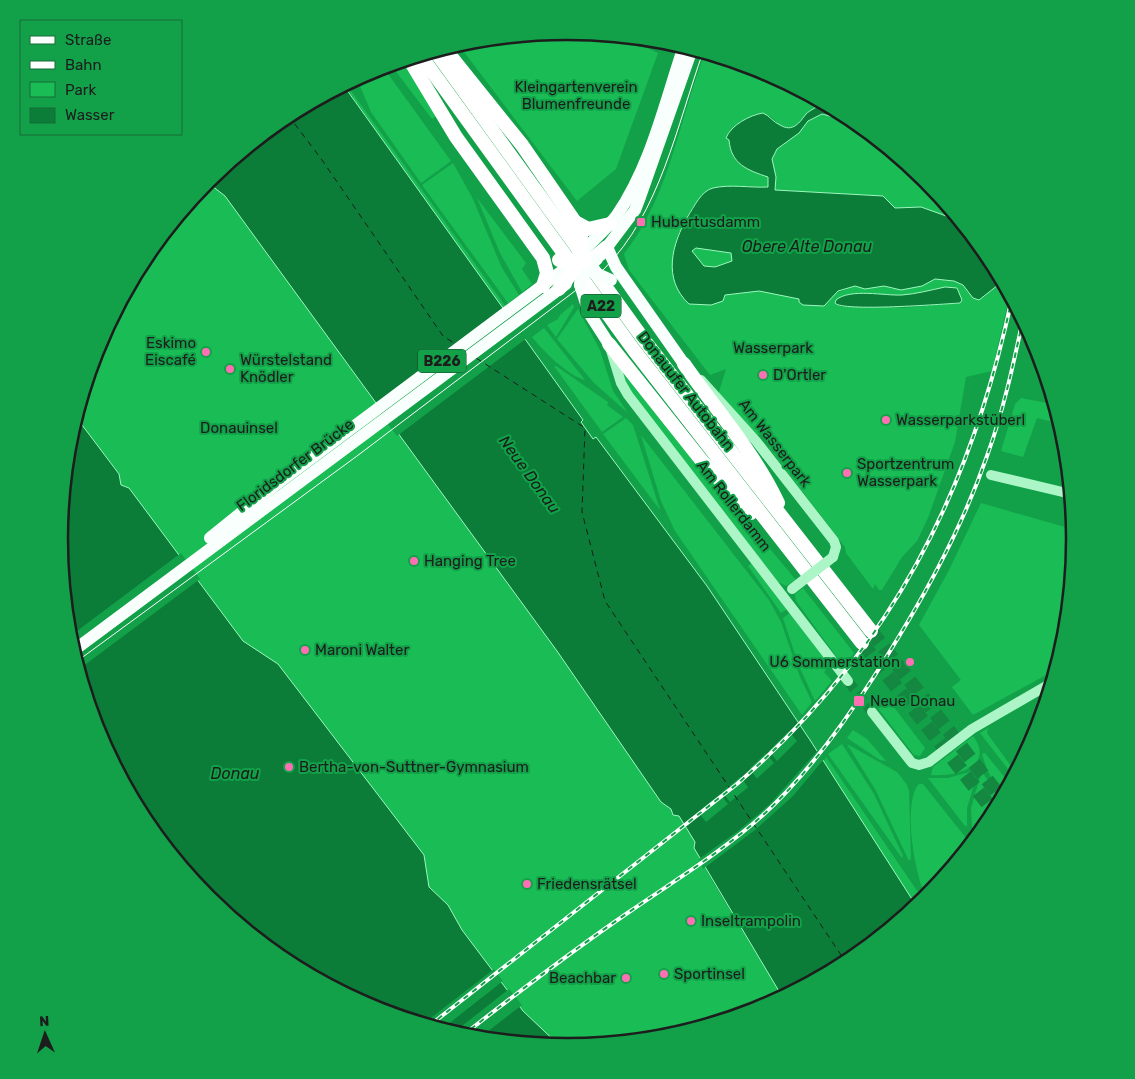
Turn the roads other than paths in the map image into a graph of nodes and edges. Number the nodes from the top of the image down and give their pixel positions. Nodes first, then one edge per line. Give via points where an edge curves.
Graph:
1 (681, 54) edge
2 (449, 55) edge
3 (690, 55) edge
4 (439, 57) edge
5 (424, 62) edge
6 (413, 65) edge
7 (575, 222) junction
8 (610, 224) junction
9 (528, 235) junction
10 (607, 247) junction
11 (577, 269) junction
12 (543, 286) junction
13 (533, 301) junction
14 (648, 315) junction
15 (609, 344) junction
16 (684, 364) junction
17 (991, 475) dead end
18 (1065, 492) edge
19 (791, 528) junction
20 (214, 540) junction
21 (790, 551) junction
22 (788, 592) junction
23 (871, 631) tunnel mouth
24 (78, 636) edge
25 (862, 643) tunnel mouth
26 (80, 645) edge
27 (848, 681) tunnel mouth
28 (1044, 687) edge
29 (872, 712) tunnel mouth

1 - 8 main road via 640,172
2 - 7 highway via 517,138
3 - 10 main road via 635,210
4 - 19 highway, Donauufer Autobahn / A22 via 644,340
5 - 21 highway, Donauufer Autobahn / A22 via 622,334
6 - 9 highway via 456,137
7 - 8 highway via 588,229
7 - 11 highway
8 - 11 main road
9 - 11 highway via 548,254
9 - 12 highway via 546,264
10 - 11 highway
10 - 14 main road via 612,261
11 - 12 main road, B226
11 - 13 main road, B226
11 - 14 main road, bridge via 611,280
11 - 15 main road via 592,318
12 - 13 main road, B226
13 - 20 main road, Floridsdorfer Brücke / B226
14 - 16 main road
15 - 21 highway via 726,489
15 - 22 street, Am Rollerdamm via 628,395
16 - 19 highway via 768,482
16 - 22 street, Am Wasserpark, bridge via 718,395 834,541 834,552
17 - 18 street
19 - 23 highway, Donauufer Autobahn / A22
20 - 24 main road, Floridsdorfer Brücke / B226
20 - 26 main road, Floridsdorfer Brücke / B226
21 - 25 highway, Donauufer Autobahn / A22
22 - 27 street, Am Rollerdamm
28 - 29 street via 972,729 929,762 919,765 912,763

